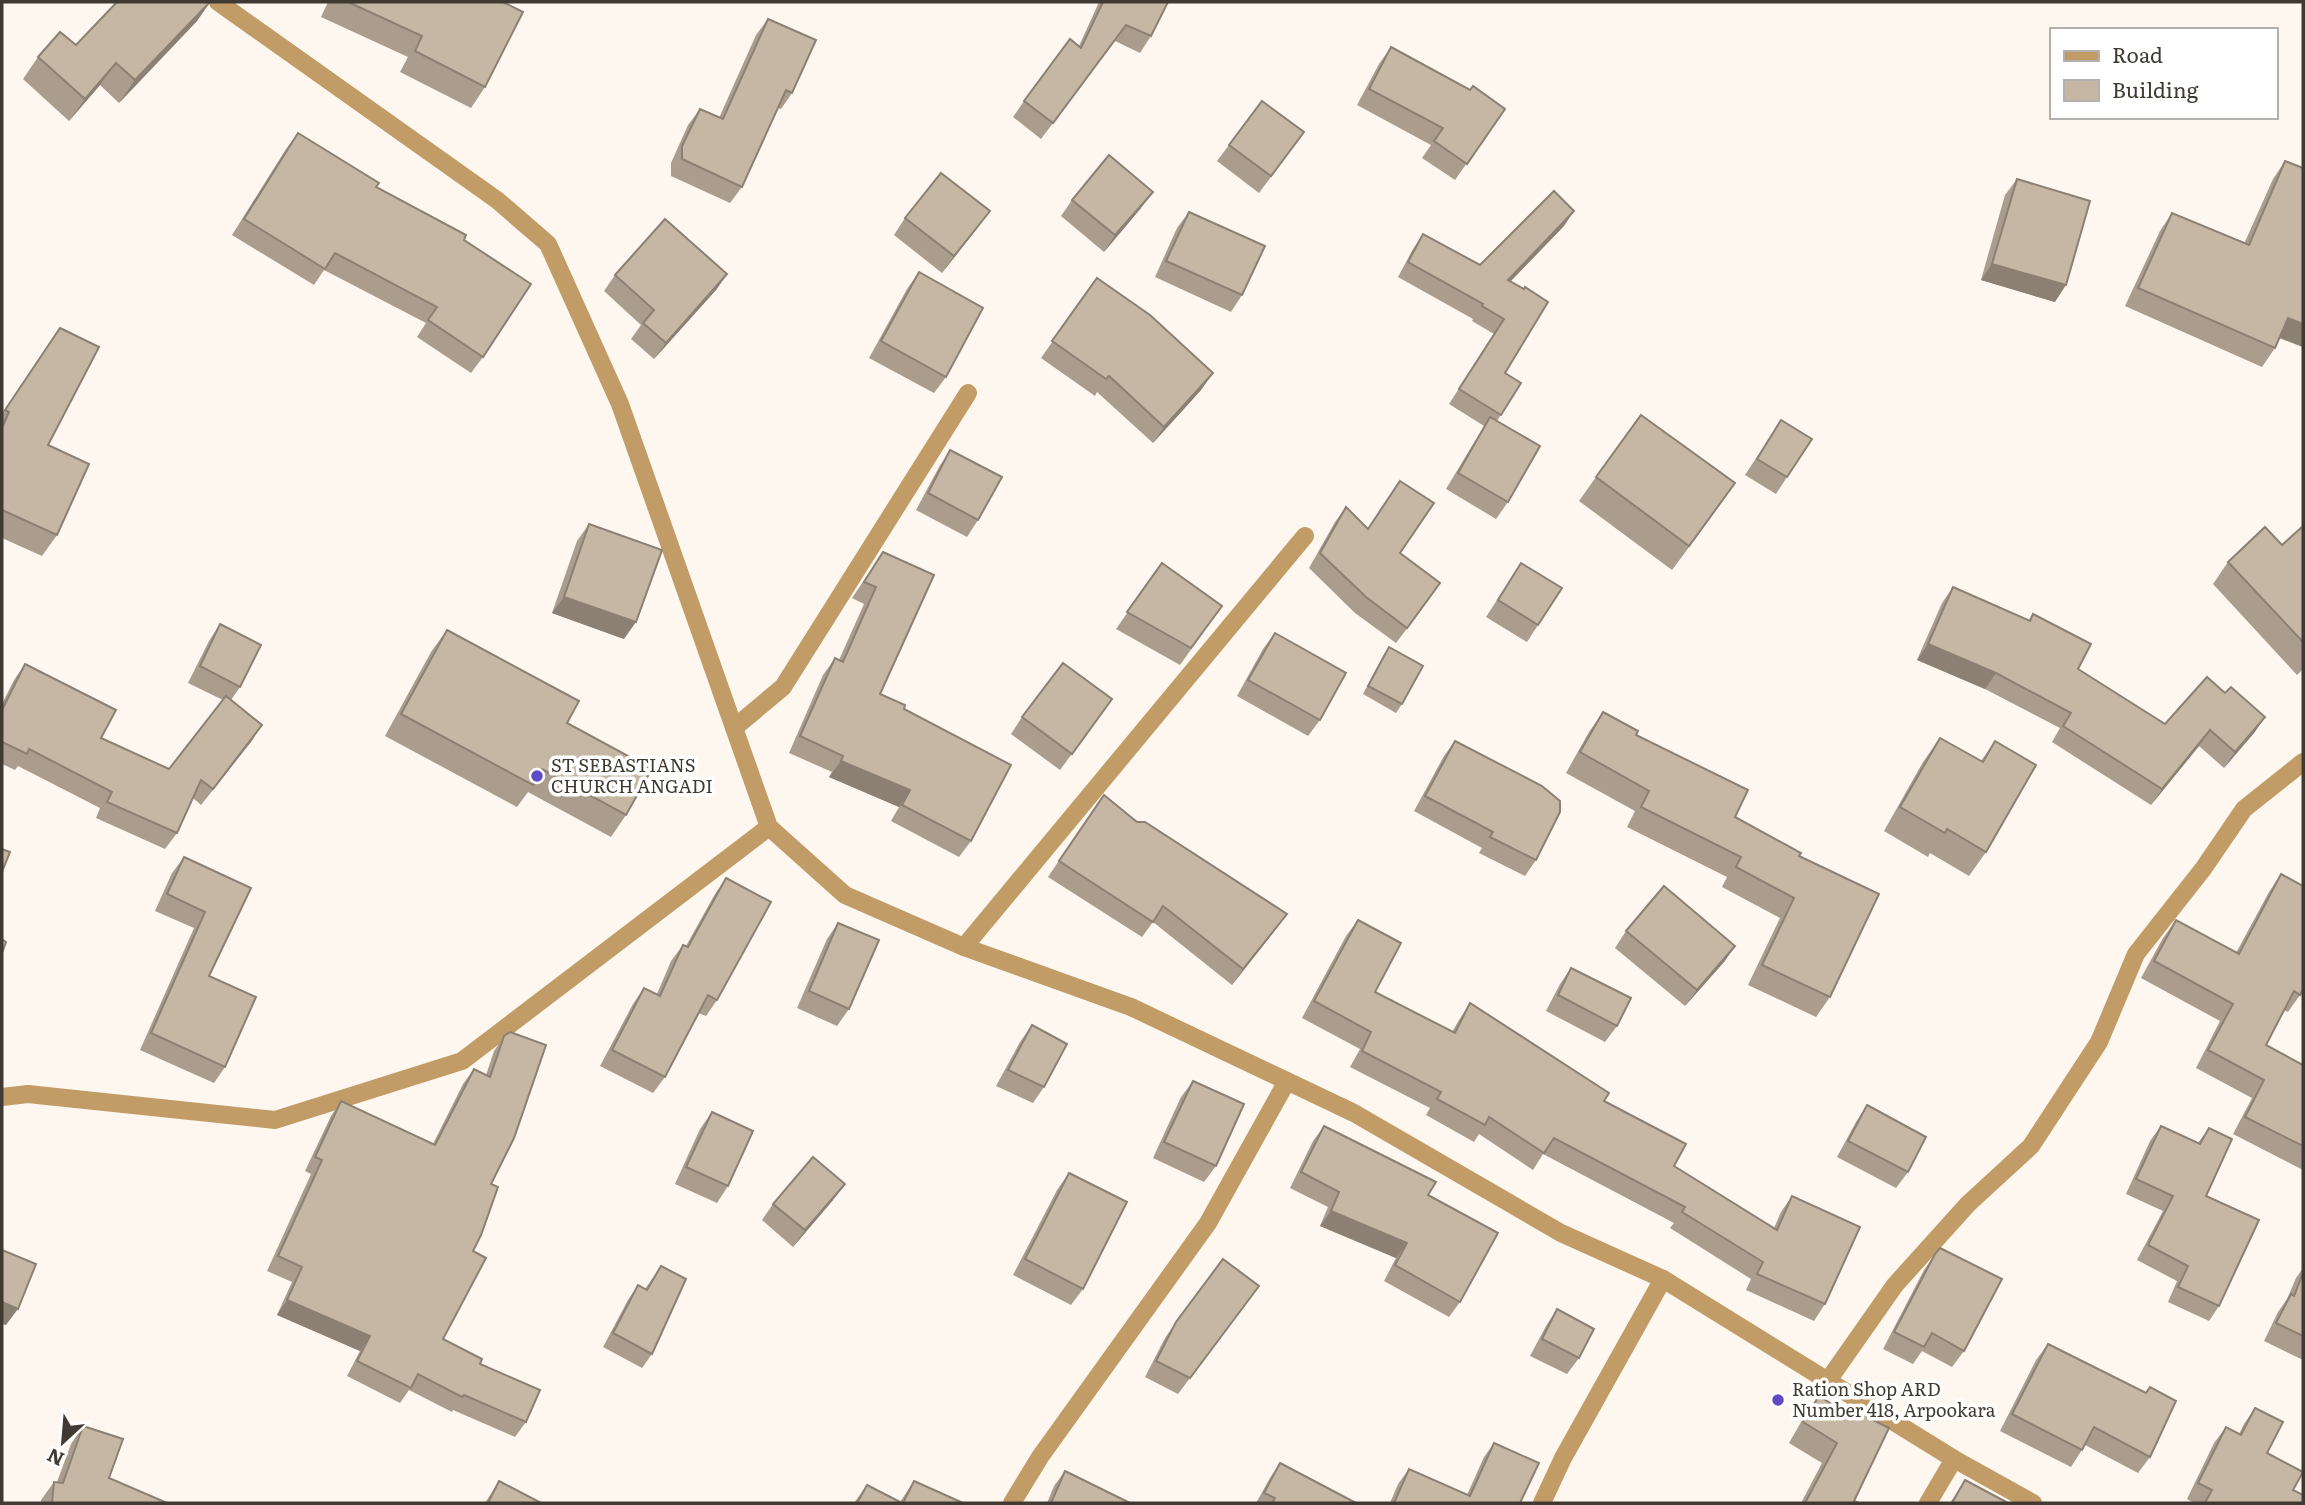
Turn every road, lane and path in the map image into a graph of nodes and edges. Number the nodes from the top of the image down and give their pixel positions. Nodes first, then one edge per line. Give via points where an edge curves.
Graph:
1 (218, 2) edge
2 (968, 393) dead end
3 (1306, 536) dead end
4 (734, 728) junction
5 (2303, 762) edge
6 (769, 827) junction
7 (964, 947) junction
8 (1287, 1081) junction
9 (2, 1097) edge
10 (1663, 1279) junction
11 (1827, 1382) junction
12 (1954, 1459) junction
13 (1012, 1503) edge
14 (1542, 1503) edge
15 (1928, 1503) edge
16 (2033, 1503) edge

1 - 4 street via 497,200 548,244 620,404
2 - 4 street via 783,687
3 - 7 street
4 - 6 street
5 - 11 street via 2244,809 2137,954 2099,1042 2031,1146 1968,1205 1895,1285
6 - 7 street via 845,894
6 - 9 street via 461,1061 275,1120 28,1094
7 - 8 street via 1131,1007
8 - 10 street via 1354,1113 1561,1233
8 - 13 street via 1208,1223
10 - 11 street
10 - 14 street
11 - 12 street
12 - 15 street
12 - 16 street

